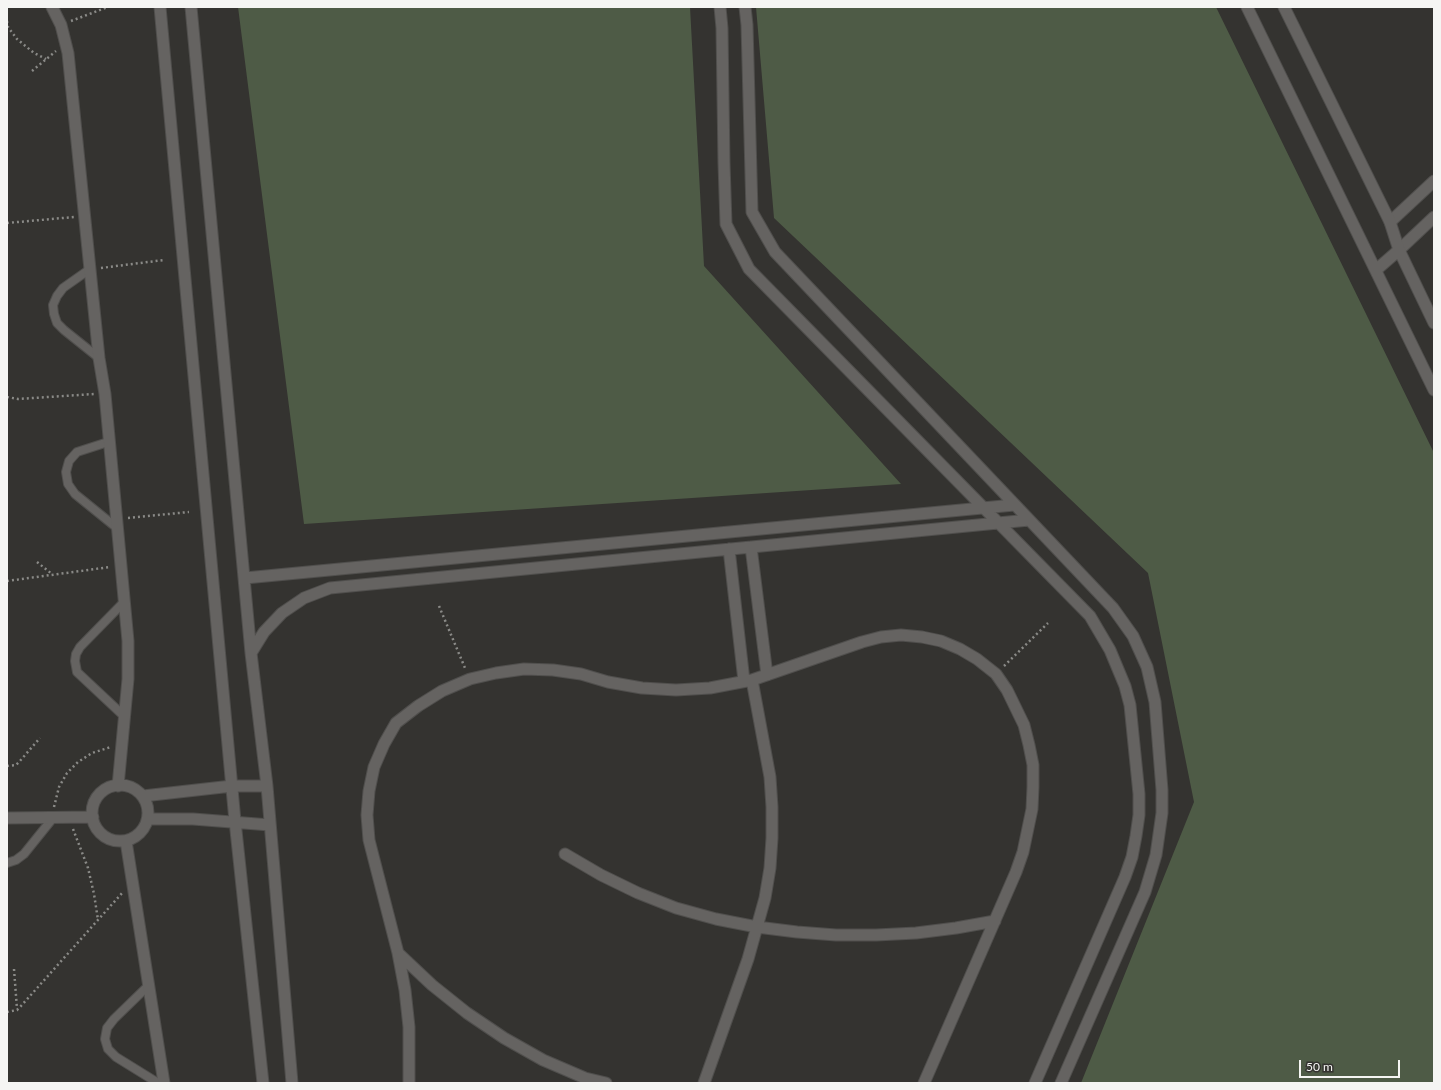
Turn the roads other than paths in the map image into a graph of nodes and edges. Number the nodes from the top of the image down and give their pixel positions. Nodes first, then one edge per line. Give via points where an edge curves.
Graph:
1 (52, 7) edge
2 (160, 7) edge
3 (191, 7) edge
4 (720, 7) edge
5 (745, 7) edge
6 (1247, 7) edge
7 (1284, 7) edge
8 (1434, 181) edge
9 (1434, 217) edge
10 (1390, 222) junction
11 (1399, 250) junction
12 (90, 269) junction
13 (1376, 270) junction
14 (1434, 323) edge
15 (99, 358) junction
16 (1434, 390) edge
17 (108, 442) junction
18 (1014, 505) junction
19 (982, 507) junction
20 (1029, 520) junction
21 (998, 523) junction
22 (116, 524) junction
23 (751, 547) junction
24 (729, 549) junction
25 (244, 578) junction
26 (124, 602) junction
27 (251, 653) junction
28 (767, 675) junction
29 (748, 681) junction
30 (125, 717) junction
31 (118, 786) junction
32 (232, 786) junction
33 (267, 786) junction
34 (143, 796) junction
35 (93, 817) junction
36 (7, 818) edge
37 (53, 818) junction
38 (148, 819) junction
39 (235, 821) junction
40 (270, 825) junction
41 (126, 841) junction
42 (565, 854) dead end
43 (7, 862) edge
44 (995, 921) junction
45 (757, 927) junction
46 (398, 953) junction
47 (149, 985) junction
48 (158, 1083) edge
49 (164, 1083) edge
50 (263, 1083) edge
51 (292, 1083) edge
52 (409, 1083) edge
53 (606, 1083) edge
54 (704, 1083) edge
55 (924, 1083) edge
56 (1035, 1083) edge
57 (1061, 1083) edge

1 - 12 street via 61,25 68,54
2 - 32 street
3 - 25 street
4 - 19 street via 726,224 750,269
5 - 18 street via 752,212 775,252
6 - 13 street
7 - 10 street
8 - 10 street
9 - 11 street
10 - 11 street
11 - 13 street
11 - 14 street
12 - 15 street
12 - 15 lane via 63,288 53,305 57,323
13 - 16 street
15 - 17 street
17 - 22 street
17 - 22 lane via 77,452 69,461 66,472 68,484 75,494
18 - 19 street
18 - 20 street
19 - 21 street
19 - 25 street
20 - 21 street
20 - 57 street via 1114,608 1133,636 1152,685 1161,768 1162,813 1151,874
21 - 23 street
21 - 56 street via 1090,616 1110,650 1119,668 1130,705 1139,787 1136,836 1125,877
22 - 26 street
23 - 24 street
23 - 28 street
24 - 27 street via 330,588 304,598 282,614 264,632
24 - 29 street
25 - 27 street
26 - 30 street via 128,641
26 - 30 lane via 80,647 75,661 77,672
27 - 33 street
28 - 29 street
28 - 44 street via 862,642 901,635 922,637 960,649 996,674 1008,690 1024,725 1030,745 1033,787 1031,816 1023,852
29 - 45 street via 770,778 772,808 770,868
29 - 46 street via 710,688 676,690 642,688 553,670 524,669 470,679 442,691 396,723 374,767 367,815 370,840
30 - 31 street
31 - 34 street via 132,788
31 - 35 street via 101,794 94,804
32 - 33 street
32 - 34 street
32 - 39 street
33 - 40 street
34 - 38 street via 147,803
35 - 37 street
35 - 41 street via 104,836 111,840
36 - 37 street
37 - 43 lane via 24,854 16,860
38 - 39 street
38 - 41 street via 140,833
39 - 40 street
39 - 50 street
40 - 51 street
41 - 47 street
42 - 45 street via 601,875 663,903 716,920
44 - 45 street via 940,930 876,935 804,933
44 - 55 street
45 - 54 street
46 - 52 street via 409,1027
46 - 53 street via 466,1013 504,1038 543,1060 585,1078
47 - 48 lane via 114,1019 107,1028 105,1039 108,1049 116,1057
47 - 49 street

